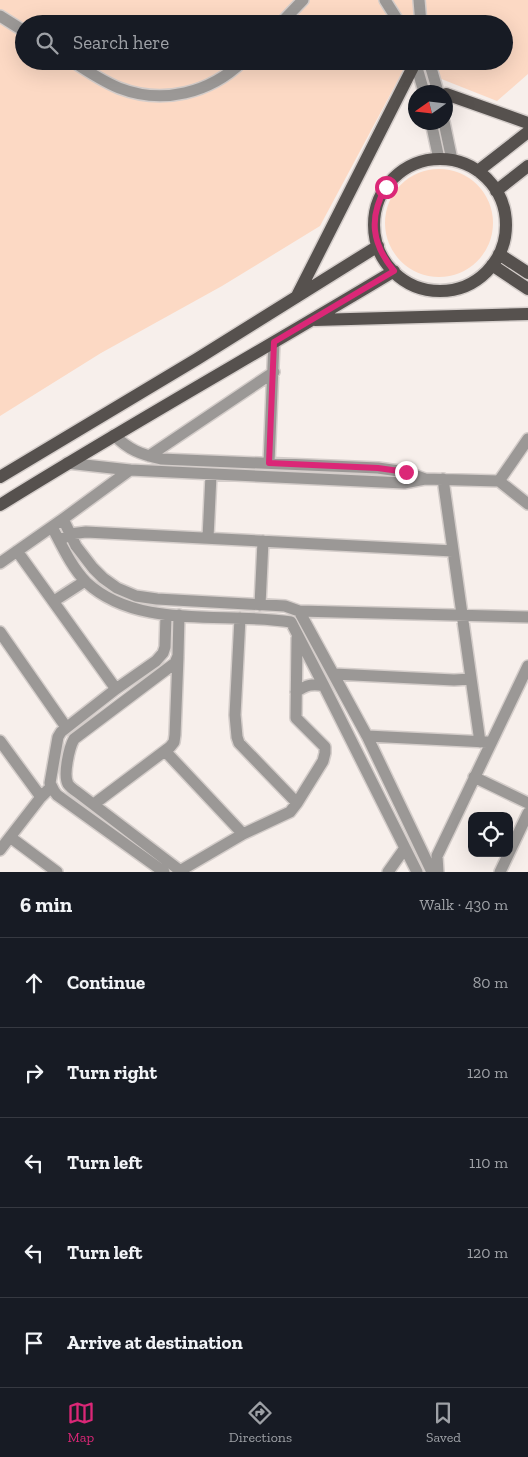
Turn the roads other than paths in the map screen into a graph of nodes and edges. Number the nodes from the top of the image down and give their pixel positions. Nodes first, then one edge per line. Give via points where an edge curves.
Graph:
1 (303, 0) edge
2 (385, 0) edge
3 (419, 0) edge
4 (289, 15) edge
5 (394, 15) edge
6 (420, 15) edge
7 (0, 16) edge
8 (15, 25) edge
9 (86, 70) edge
10 (233, 70) edge
11 (411, 70) edge
12 (418, 70) edge
13 (432, 70) edge
14 (422, 85) edge
15 (436, 85) edge
16 (453, 98) edge
17 (528, 122) edge
18 (433, 130) edge
19 (446, 130) edge
20 (528, 132) edge
21 (439, 159) junction
22 (452, 160) junction
23 (528, 166) edge
24 (478, 171) junction
25 (496, 191) junction
26 (378, 246) junction
27 (496, 259) junction
28 (394, 271) junction
29 (528, 273) edge
30 (528, 289) edge
31 (296, 297) junction
32 (528, 314) edge
33 (312, 320) junction
34 (274, 342) junction
35 (274, 372) junction
36 (114, 435) junction
37 (528, 439) edge
38 (149, 456) junction
39 (67, 463) junction
40 (269, 463) junction
41 (130, 470) junction
42 (211, 475) junction
43 (0, 477) edge
44 (425, 479) junction
45 (443, 479) junction
46 (499, 481) junction
47 (0, 504) edge
48 (528, 504) edge
49 (63, 519) junction
50 (52, 527) junction
51 (70, 534) junction
52 (208, 538) junction
53 (59, 540) junction
54 (263, 541) junction
55 (18, 551) junction
56 (453, 551) junction
57 (0, 563) edge
58 (85, 581) junction
59 (54, 602) junction
60 (260, 605) junction
61 (299, 611) junction
62 (462, 616) junction
63 (240, 618) junction
64 (528, 618) edge
65 (166, 620) junction
66 (179, 620) junction
67 (0, 632) edge
68 (297, 635) junction
69 (178, 656) junction
70 (528, 666) edge
71 (334, 674) junction
72 (471, 679) junction
73 (525, 683) edge
74 (324, 686) junction
75 (116, 689) junction
76 (296, 692) junction
77 (66, 727) junction
78 (367, 736) junction
79 (0, 741) edge
80 (486, 742) junction
81 (165, 751) junction
82 (474, 777) junction
83 (51, 787) junction
84 (41, 797) junction
85 (298, 803) junction
86 (528, 803) edge
87 (94, 804) junction
88 (528, 813) edge
89 (243, 834) junction
90 (10, 836) junction
91 (513, 845) edge
92 (1, 846) edge
93 (405, 848) junction
94 (507, 857) edge
95 (180, 871) edge
96 (57, 872) edge
97 (164, 872) edge
98 (388, 872) edge
99 (417, 872) edge
100 (432, 872) edge
101 (438, 872) edge
102 (500, 872) edge

1 - 4 street
2 - 5 street
3 - 6 street
7 - 8 street
9 - 10 street via 119,88 156,96 178,95 204,88
11 - 31 main road
12 - 14 street
13 - 15 street
16 - 17 main road
18 - 21 street
19 - 22 street
20 - 24 main road
21 - 22 main road
21 - 26 main road via 409,167 386,187 375,216
22 - 24 main road
23 - 25 main road
24 - 25 main road
25 - 27 main road via 506,222 504,239
26 - 28 main road
26 - 31 main road
27 - 28 main road via 476,280 445,291 412,284
27 - 29 main road
27 - 30 main road
28 - 33 main road
31 - 43 main road
32 - 33 main road
33 - 34 main road
34 - 35 street
34 - 36 main road
35 - 38 street
35 - 40 street
36 - 38 street via 132,450
36 - 39 main road
37 - 46 street
38 - 40 street
39 - 41 street
39 - 47 main road
40 - 44 street via 378,468
41 - 42 street
41 - 49 street
42 - 44 street via 404,483
42 - 52 street
44 - 45 street
45 - 46 street
45 - 56 street
46 - 48 street
49 - 50 street
49 - 51 street
50 - 53 street
50 - 55 street
51 - 52 street
51 - 53 street
51 - 60 street via 84,557 103,578 136,596
52 - 54 street
53 - 58 street
54 - 56 street
54 - 60 street
55 - 57 street
55 - 59 street
56 - 62 street
58 - 59 street
58 - 65 street via 108,597
59 - 75 street
60 - 61 street via 285,606
61 - 62 street
61 - 68 street
61 - 71 street
62 - 64 street
62 - 72 street
63 - 66 street
63 - 68 street via 291,622
63 - 85 street via 236,737
65 - 66 street
65 - 75 street via 163,653
66 - 69 street
67 - 77 street
68 - 74 street
68 - 76 street
69 - 81 street via 176,735
69 - 87 street via 170,668 74,740 66,778 72,787
70 - 73 street
71 - 72 street
71 - 78 street
72 - 80 street
73 - 80 street
74 - 76 street via 306,685
74 - 93 street
75 - 77 street
76 - 85 street via 296,718 325,747 323,761
77 - 83 street via 58,737
78 - 80 street
78 - 100 street
79 - 84 street
80 - 82 street
81 - 87 street
81 - 89 street
82 - 86 street
82 - 101 street via 437,856
83 - 84 street
83 - 97 street via 57,795
84 - 90 street
85 - 89 street via 290,812
87 - 95 street
88 - 91 street
89 - 95 street
90 - 92 street
90 - 96 street
93 - 98 street
93 - 99 street
94 - 102 street

